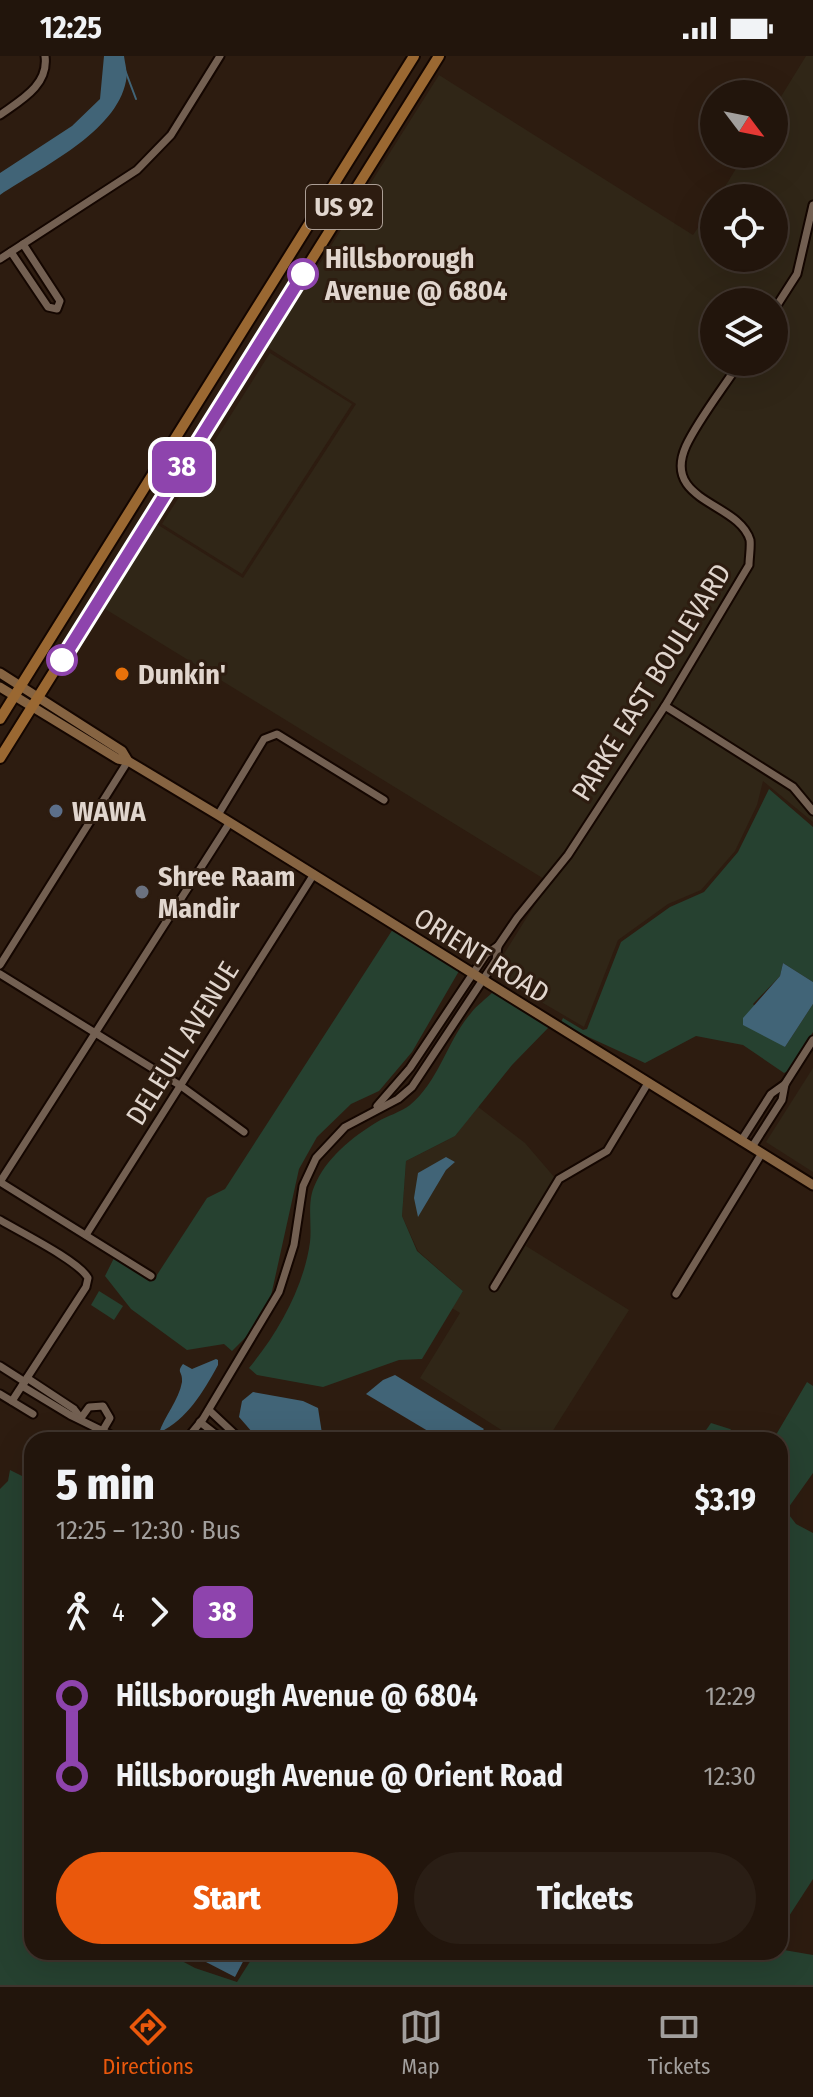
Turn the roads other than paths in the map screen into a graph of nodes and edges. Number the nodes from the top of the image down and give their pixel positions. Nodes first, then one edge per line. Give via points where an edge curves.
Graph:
1 (45, 56) edge
2 (220, 56) edge
3 (414, 56) edge
4 (439, 56) edge
5 (0, 115) edge
6 (813, 205) edge
7 (23, 244) junction
8 (11, 252) junction
9 (0, 259) edge
10 (788, 288) edge
11 (246, 326) junction
12 (264, 337) junction
13 (731, 376) edge
14 (166, 454) junction
15 (183, 466) junction
16 (0, 673) edge
17 (21, 686) junction
18 (0, 687) edge
19 (14, 696) junction
20 (38, 696) junction
21 (665, 706) junction
22 (32, 708) junction
23 (0, 719) edge
24 (0, 758) edge
25 (128, 761) junction
26 (384, 800) dead end
27 (813, 811) edge
28 (218, 815) junction
29 (230, 822) junction
30 (314, 874) junction
31 (498, 946) junction
32 (0, 965) edge
33 (0, 974) edge
34 (471, 974) junction
35 (483, 981) junction
36 (97, 1034) junction
37 (813, 1040) edge
38 (648, 1083) junction
39 (785, 1084) junction
40 (181, 1086) junction
41 (373, 1111) junction
42 (244, 1132) dead end
43 (741, 1141) junction
44 (752, 1147) junction
45 (762, 1153) junction
46 (0, 1182) edge
47 (813, 1185) edge
48 (0, 1220) edge
49 (86, 1235) junction
50 (151, 1276) dead end
51 (494, 1287) dead end
52 (676, 1294) dead end
53 (0, 1366) edge
54 (25, 1382) junction
55 (0, 1394) edge
56 (12, 1401) junction
57 (209, 1410) junction
58 (33, 1414) dead end
59 (81, 1418) junction
60 (200, 1422) junction
61 (103, 1430) junction
62 (107, 1432) edge
63 (192, 1432) edge
64 (213, 1432) edge
65 (232, 1432) edge

1 - 5 street via 46,67 35,90
2 - 7 street via 171,135 137,170
3 - 11 main road, US 92
4 - 12 main road, US 92
6 - 10 street via 797,274
7 - 8 street
7 - 8 street via 60,301 57,309 48,307
8 - 9 street
11 - 12 main road
11 - 14 main road, US 92
12 - 15 main road, US 92
13 - 21 street, PARKE EAST BOULEVARD via 685,447 681,470 690,489 737,522 750,540 749,565
14 - 15 main road
14 - 17 main road, US 92
15 - 20 main road, US 92
16 - 17 street, ORIENT ROAD
17 - 19 main road, US 92
17 - 20 street, ORIENT ROAD
18 - 19 street, ORIENT ROAD
19 - 22 street, ORIENT ROAD
19 - 23 main road, US 92
20 - 22 main road, US 92
20 - 25 street, ORIENT ROAD via 122,751
21 - 27 street via 793,787
21 - 31 street, PARKE EAST BOULEVARD via 568,855
22 - 24 main road, US 92
22 - 25 street, ORIENT ROAD
25 - 28 street, ORIENT ROAD
25 - 32 street
26 - 28 street via 277,734 264,739
28 - 29 street, ORIENT ROAD
29 - 30 street, ORIENT ROAD
29 - 36 street
30 - 34 street, ORIENT ROAD
30 - 40 street, DELEUIL AVENUE
31 - 34 street, PARKE EAST BOULEVARD
31 - 35 street, PARKE EAST BOULEVARD
33 - 36 street
34 - 35 street, ORIENT ROAD
34 - 41 street, PARKE EAST BOULEVARD via 410,1068
35 - 38 street, ORIENT ROAD
35 - 41 street, PARKE EAST BOULEVARD via 412,1087
36 - 40 street
36 - 46 street
37 - 39 street
38 - 43 street, ORIENT ROAD
38 - 51 street via 607,1151 559,1179
39 - 43 street via 771,1094
39 - 44 street via 782,1100
40 - 42 street
40 - 49 street, DELEUIL AVENUE
41 - 57 street, PARKE EAST BOULEVARD via 345,1127 316,1158 303,1186 289,1269
43 - 44 street, ORIENT ROAD
44 - 45 street, ORIENT ROAD
45 - 47 street, ORIENT ROAD
45 - 52 street
46 - 49 street
48 - 54 street via 88,1278
49 - 50 street
53 - 54 street
54 - 56 street
54 - 59 street
55 - 56 street
56 - 58 street
57 - 60 street, PARKE EAST BOULEVARD
57 - 65 street
59 - 61 street
59 - 61 street via 89,1407 103,1406 110,1418
60 - 63 street, PARKE EAST BOULEVARD
60 - 64 street
61 - 62 street

